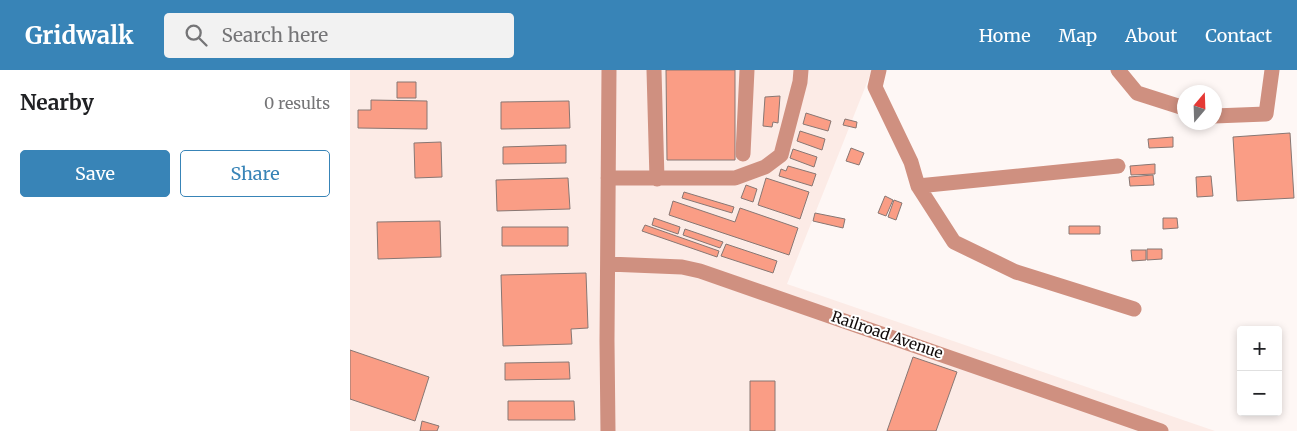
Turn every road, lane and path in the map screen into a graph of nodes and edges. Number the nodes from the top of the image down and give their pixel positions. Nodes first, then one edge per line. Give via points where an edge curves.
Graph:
1 (609, 70) edge
2 (654, 70) edge
3 (747, 70) edge
4 (801, 70) edge
5 (879, 70) edge
6 (1118, 70) edge
7 (1272, 70) edge
8 (1177, 106) edge
9 (1222, 116) edge
10 (743, 154) dead end
11 (1118, 166) dead end
12 (608, 178) junction
13 (657, 179) junction
14 (918, 186) junction
15 (608, 264) junction
16 (1134, 309) dead end
17 (608, 431) edge
18 (1161, 431) edge

1 - 12 street
2 - 13 street
3 - 10 street
4 - 13 street via 781,155 765,167 735,178
5 - 14 street via 875,87
6 - 8 street via 1138,94
7 - 9 street via 1266,114
11 - 14 street
12 - 13 street
12 - 15 street
14 - 16 street via 954,242 1016,272
15 - 17 street
15 - 18 street, Railroad Avenue via 682,267 700,271

